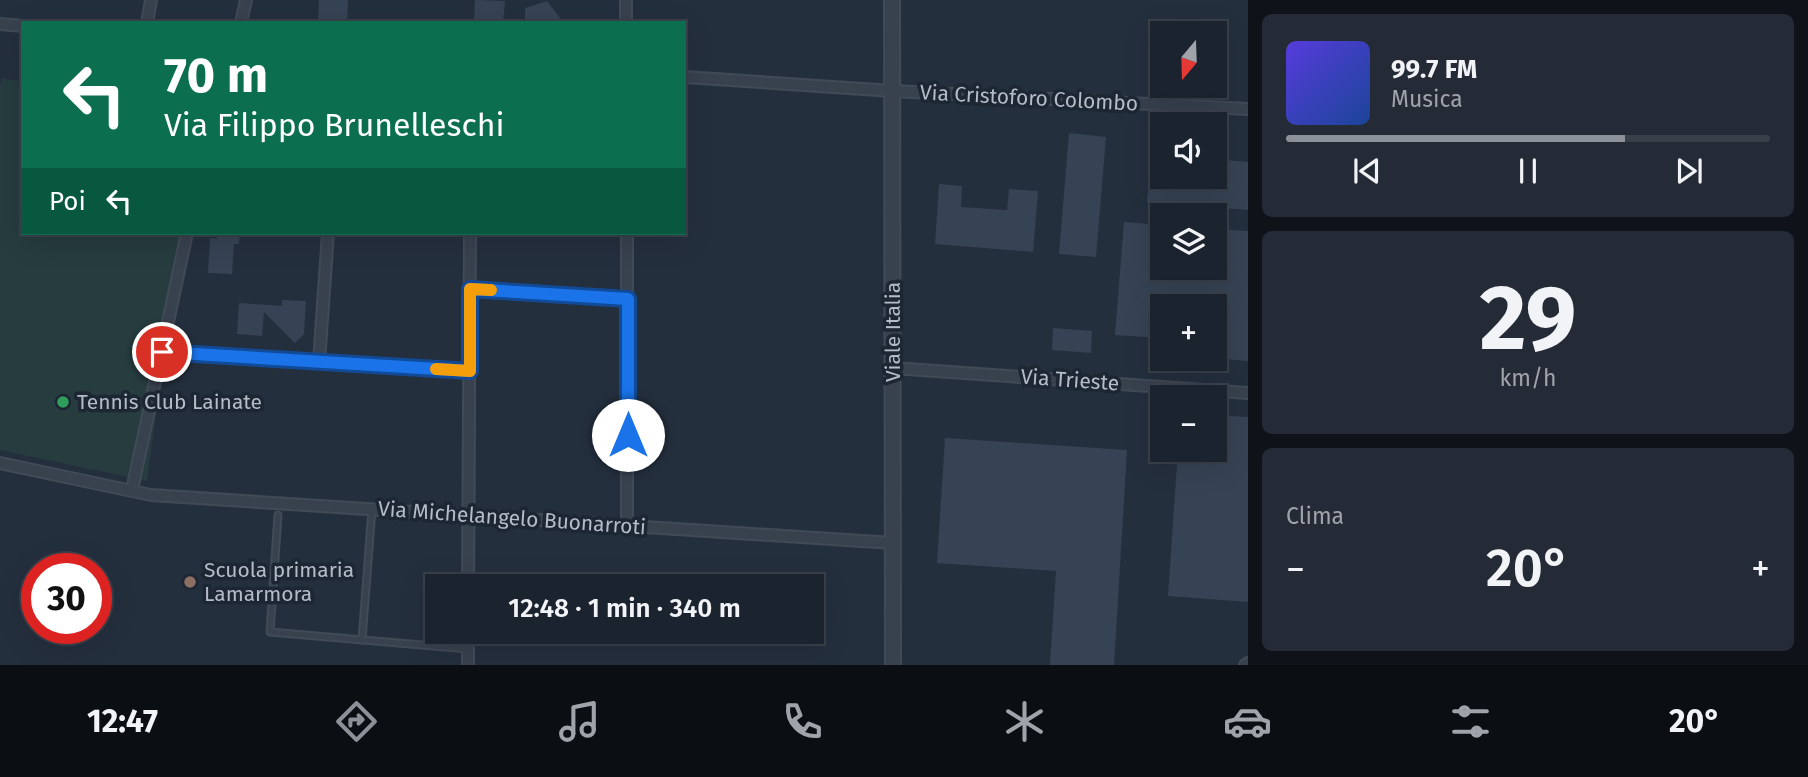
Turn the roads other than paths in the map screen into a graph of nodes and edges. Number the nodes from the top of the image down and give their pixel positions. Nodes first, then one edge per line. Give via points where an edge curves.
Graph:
1 (151, 0) edge
2 (246, 0) edge
3 (626, 0) edge
4 (892, 0) edge
5 (146, 21) edge
6 (241, 21) edge
7 (626, 21) edge
8 (0, 24) edge
9 (21, 26) edge
10 (686, 77) edge
11 (893, 91) junction
12 (1248, 108) edge
13 (187, 235) edge
14 (328, 235) edge
15 (470, 235) edge
16 (627, 235) edge
17 (470, 289) junction
18 (628, 299) junction
19 (162, 352) junction
20 (319, 362) junction
21 (893, 368) junction
22 (470, 371) junction
23 (1248, 393) edge
24 (0, 463) edge
25 (132, 491) junction
26 (372, 509) junction
27 (278, 515) dead end
28 (469, 515) junction
29 (627, 526) junction
30 (893, 543) junction
31 (468, 574) edge
32 (362, 640) junction
33 (468, 644) edge
34 (468, 649) junction
35 (468, 665) edge
36 (893, 665) edge

1 - 5 street
2 - 6 street
3 - 7 street
4 - 11 street, Viale Italia
8 - 9 street
10 - 11 street, Via Cristoforo Colombo
11 - 12 street, Via Cristoforo Colombo
11 - 21 street, Viale Italia
13 - 19 street
14 - 20 street
15 - 17 street
16 - 18 street
17 - 18 street
17 - 22 street
18 - 29 street
19 - 20 street
19 - 25 street
20 - 22 street
21 - 23 street, Via Trieste
21 - 30 street, Viale Italia
22 - 28 street
24 - 25 street, Via Michelangelo Buonarroti
25 - 26 street, Via Michelangelo Buonarroti
26 - 28 street, Via Michelangelo Buonarroti
26 - 32 lane
27 - 32 lane via 270,632
28 - 29 street, Via Michelangelo Buonarroti
28 - 31 street
29 - 30 street, Via Michelangelo Buonarroti
30 - 36 street, Viale Italia
32 - 34 lane
33 - 34 street
34 - 35 street

